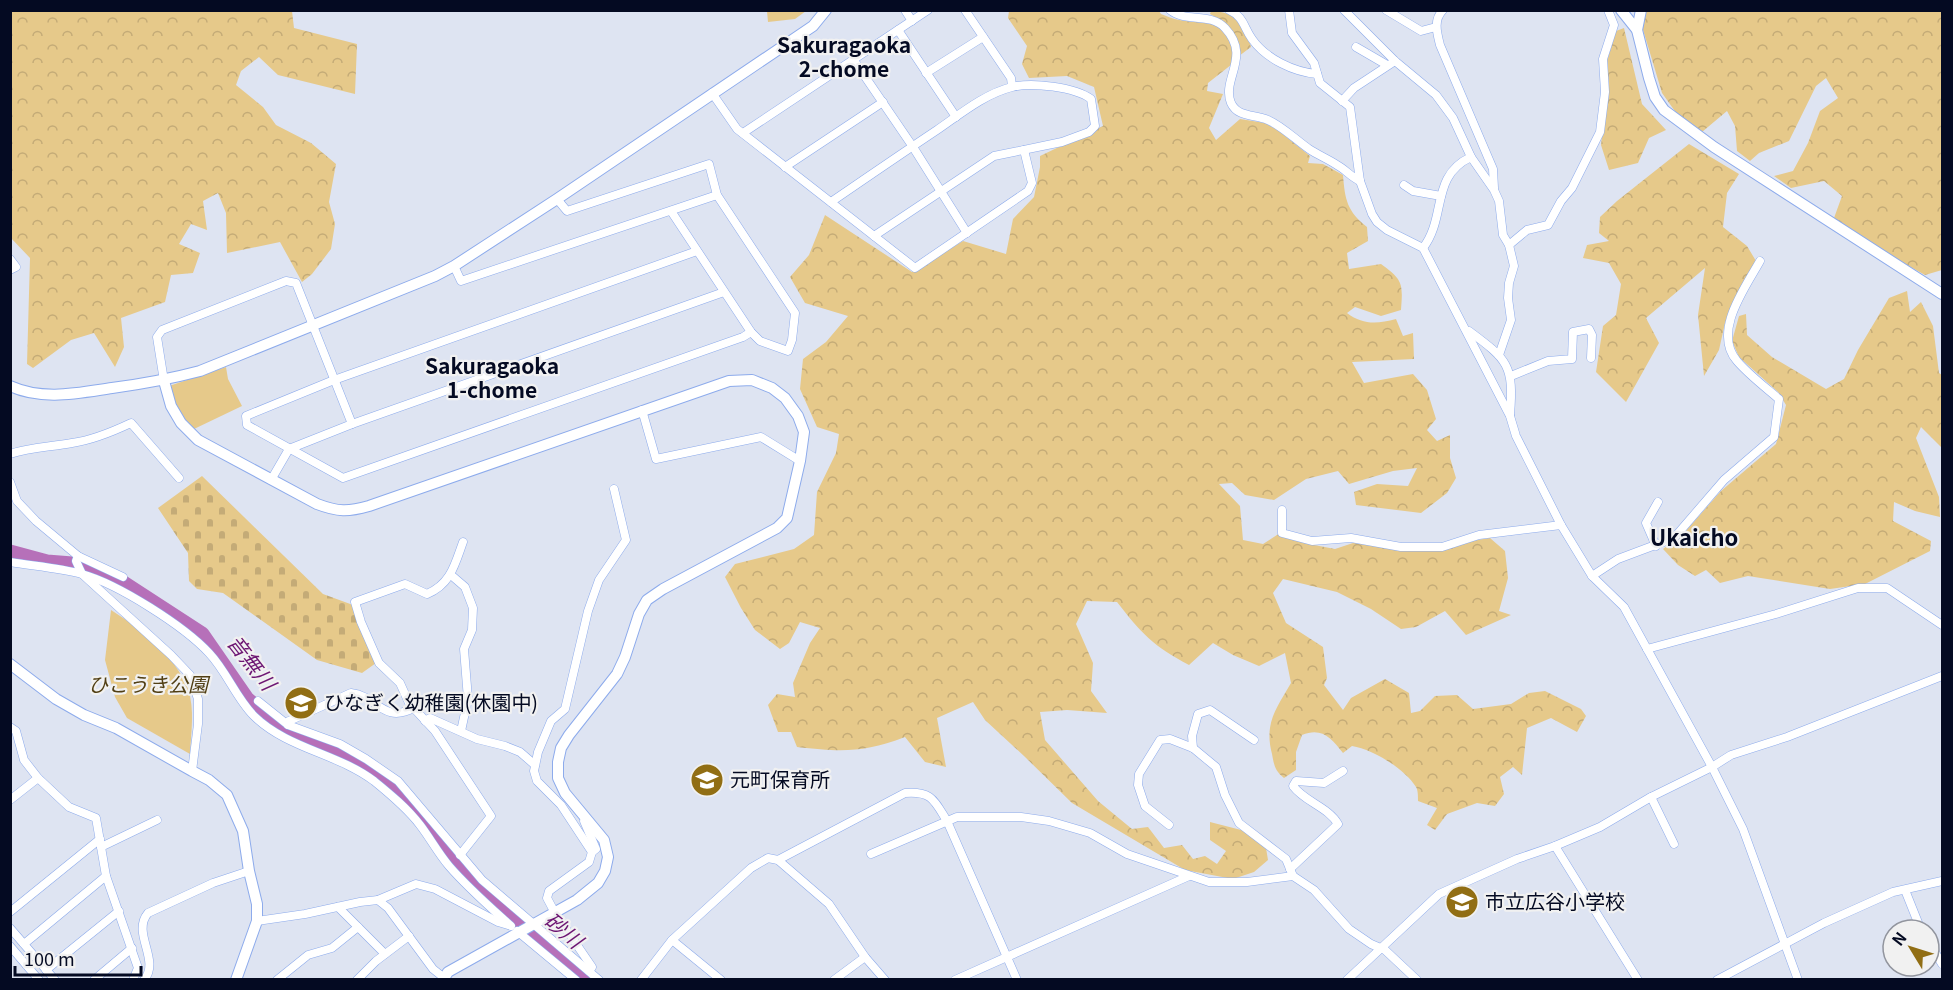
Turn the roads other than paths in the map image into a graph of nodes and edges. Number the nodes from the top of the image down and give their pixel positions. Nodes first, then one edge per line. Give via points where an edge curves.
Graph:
1 (826, 10) edge
2 (905, 10) edge
3 (928, 10) edge
4 (966, 10) edge
5 (1170, 10) edge
6 (1229, 10) edge
7 (1289, 10) edge
8 (1344, 10) edge
9 (1386, 10) edge
10 (1443, 10) edge
11 (1608, 10) edge
12 (1621, 10) edge
13 (1641, 10) edge
14 (912, 21) junction
15 (1436, 27) junction
16 (1636, 28) junction
17 (898, 30) junction
18 (983, 37) junction
19 (1356, 47) dead end
20 (853, 59) junction
21 (1391, 63) junction
22 (926, 73) junction
23 (1317, 74) junction
24 (1012, 87) junction
25 (712, 93) junction
26 (1342, 101) junction
27 (883, 102) junction
28 (956, 117) junction
29 (742, 133) junction
30 (913, 147) junction
31 (1024, 150) junction
32 (1471, 157) junction
33 (786, 167) junction
34 (1360, 181) junction
35 (1404, 185) dead end
36 (1494, 190) junction
37 (941, 191) junction
38 (717, 195) junction
39 (1441, 196) junction
40 (557, 199) junction
41 (831, 202) junction
42 (670, 210) junction
43 (967, 233) junction
44 (874, 236) junction
45 (1509, 245) junction
46 (1423, 248) junction
47 (698, 251) junction
48 (10, 259) edge
49 (1760, 261) dead end
50 (454, 266) junction
51 (10, 270) edge
52 (724, 292) junction
53 (1942, 294) edge
54 (312, 326) junction
55 (1467, 331) junction
56 (751, 332) junction
57 (1499, 355) junction
58 (1591, 358) dead end
59 (1511, 376) junction
60 (334, 380) junction
61 (164, 381) junction
62 (10, 386) edge
63 (642, 410) junction
64 (1510, 416) junction
65 (352, 424) junction
66 (289, 449) junction
67 (10, 454) edge
68 (800, 460) junction
69 (179, 478) dead end
70 (272, 480) junction
71 (10, 482) edge
72 (614, 489) dead end
73 (1658, 502) dead end
74 (1282, 510) dead end
75 (1562, 525) junction
76 (463, 542) dead end
77 (1656, 546) junction
78 (77, 559) junction
79 (10, 562) edge
80 (82, 574) junction
81 (451, 575) junction
82 (1592, 576) junction
83 (123, 577) dead end
84 (1942, 625) edge
85 (1647, 649) junction
86 (10, 664) edge
87 (1942, 676) edge
88 (258, 701) dead end
89 (414, 708) junction
90 (425, 721) junction
91 (288, 725) junction
92 (10, 727) edge
93 (460, 731) junction
94 (1254, 740) dead end
95 (1193, 748) junction
96 (535, 765) junction
97 (1712, 767) junction
98 (192, 771) junction
99 (1343, 771) dead end
100 (38, 778) junction
101 (1651, 796) junction
102 (10, 800) edge
103 (587, 818) junction
104 (157, 820) dead end
105 (947, 821) junction
106 (1168, 825) dead end
107 (100, 843) junction
108 (1674, 844) dead end
109 (1555, 846) junction
110 (592, 852) junction
111 (871, 854) dead end
112 (460, 855) junction
113 (778, 860) junction
114 (249, 871) junction
115 (1292, 873) junction
116 (106, 876) junction
117 (1189, 876) junction
118 (1942, 881) edge
119 (1905, 890) junction
120 (378, 900) junction
121 (338, 907) junction
122 (119, 911) junction
123 (10, 912) edge
124 (555, 913) junction
125 (1916, 918) edge
126 (257, 921) junction
127 (535, 924) junction
128 (358, 927) junction
129 (10, 928) edge
130 (515, 929) junction
131 (409, 936) junction
132 (672, 940) junction
133 (1786, 943) junction
134 (24, 944) junction
135 (132, 948) junction
136 (1381, 948) junction
137 (12, 951) edge
138 (385, 954) junction
139 (865, 957) junction
140 (1007, 958) junction
141 (46, 969) junction
142 (589, 971) junction
143 (443, 978) edge
144 (37, 979) edge
145 (360, 979) edge
146 (955, 979) edge
147 (55, 980) edge
148 (94, 980) edge
149 (133, 980) edge
150 (144, 980) edge
151 (236, 980) edge
152 (277, 980) edge
153 (576, 980) edge
154 (600, 980) edge
155 (641, 980) edge
156 (721, 980) edge
157 (834, 980) edge
158 (885, 980) edge
159 (1017, 980) edge
160 (1347, 980) edge
161 (1417, 980) edge
162 (1638, 980) edge
163 (1717, 980) edge
164 (1798, 980) edge

1 - 25 street via 813,26
2 - 14 street
3 - 14 street
4 - 18 street
5 - 34 street via 1178,17 1218,22 1228,33 1238,59 1230,88 1231,102 1238,112 1268,120
6 - 23 street via 1239,15 1258,45 1282,64
7 - 23 street via 1292,33 1314,63
8 - 21 street
9 - 15 street via 1422,31
10 - 15 street
11 - 45 street via 1614,25 1603,59 1605,92 1600,132 1548,225 1527,230
12 - 16 street
13 - 16 street
14 - 17 street
15 - 36 street via 1451,73 1493,169
16 - 53 street via 1648,78 1664,110 1714,147
17 - 20 street
17 - 22 street
18 - 22 street
18 - 24 street via 1011,78
19 - 21 street
20 - 27 street
20 - 29 street
21 - 26 street
21 - 32 street via 1436,95 1453,118
22 - 28 street
23 - 26 street via 1320,83
24 - 28 street
24 - 31 street via 1041,85 1082,92 1091,99 1095,126 1089,132
25 - 29 street
25 - 40 street
26 - 34 street via 1350,107
27 - 30 street
27 - 33 street
28 - 30 street
29 - 33 street
30 - 37 street
30 - 41 street
31 - 37 street via 994,156
31 - 43 street via 1032,183 1028,191
32 - 36 street
32 - 39 street via 1447,175
33 - 41 street
34 - 46 street via 1377,222
35 - 39 street
36 - 45 street via 1503,235
37 - 43 street
37 - 44 street
38 - 40 street via 709,164 567,211
38 - 42 street
38 - 56 street via 795,313 788,351 760,341
39 - 46 street via 1430,239
40 - 50 street
41 - 44 street
42 - 47 street
42 - 50 street via 461,281
43 - 44 street via 915,268
45 - 57 street via 1514,266 1508,298 1511,320
46 - 55 street
47 - 52 street
47 - 60 street
48 - 51 street via 16,267
49 - 77 street via 1735,309 1727,334 1737,360 1779,399 1774,437 1724,480 1674,538
50 - 54 street
52 - 56 street
52 - 65 street
54 - 60 street
54 - 61 street via 200,371
54 - 61 street via 296,284 286,281 162,330 157,337
55 - 57 street
55 - 64 street
56 - 66 street via 343,478
57 - 59 street
58 - 59 street via 1589,329 1573,332 1572,359 1548,361
59 - 64 street
60 - 65 street
60 - 66 street via 246,416 247,425
61 - 62 street via 44,395
61 - 70 street via 171,406 198,440
63 - 68 street via 656,459 761,437
63 - 68 street via 729,381 752,380 785,398 798,416 804,432
63 - 70 street via 348,512 316,504
64 - 75 street via 1516,436
65 - 66 street
66 - 70 street
67 - 69 street via 73,443 131,423
68 - 103 street via 787,518 777,528 647,600 617,674 561,748 558,778 565,793
71 - 78 street via 17,501
72 - 96 street via 626,540 599,580 565,709 551,721
73 - 77 street via 1646,523
74 - 75 street via 1282,533 1312,541 1351,537 1401,547 1442,547 1479,535
75 - 82 street
76 - 81 street
77 - 82 street via 1618,559
78 - 80 street
78 - 83 street
79 - 80 street
80 - 98 street via 190,675 198,699
80 - 130 street via 133,597 194,638 211,655 254,716 280,735 372,779 419,824 448,865
81 - 89 street via 427,594 405,584 355,602 379,663 400,683
81 - 93 street via 465,587 473,608 472,630 464,649 468,699
82 - 85 street via 1624,607
84 - 85 street via 1887,588 1858,588
85 - 97 street
86 - 98 street via 56,699
87 - 97 street via 1731,755
88 - 91 street
89 - 90 street
89 - 91 street via 394,713 351,693
90 - 93 street via 430,717
90 - 112 street via 490,816
91 - 112 street via 339,744 398,781
92 - 100 street via 16,731 24,760
93 - 96 street via 520,752
94 - 95 street via 1210,710 1198,714
95 - 106 street via 1170,739 1160,740 1139,774 1138,785 1145,806
95 - 115 street via 1216,767 1239,823 1286,859
96 - 110 street via 537,781 561,805
97 - 101 street
97 - 133 street via 1743,829
98 - 114 street via 227,795 243,831
99 - 115 street via 1324,783 1296,781 1293,786 1299,795 1334,816 1338,824
100 - 102 street
100 - 107 street via 69,807 96,818
101 - 108 street
101 - 109 street via 1600,827
103 - 110 street via 584,821 596,849
103 - 124 street via 604,840 608,857 605,871 589,892
104 - 107 street
105 - 111 street
105 - 113 street via 933,797 920,792 905,793
105 - 117 street via 991,816 1049,821 1090,833 1127,854
105 - 140 street
107 - 116 street
107 - 123 street
109 - 136 street via 1439,894
109 - 162 street
110 - 124 street via 589,862 549,891 547,898
112 - 127 street via 482,880
113 - 132 street via 768,858 751,868
113 - 139 street via 829,904
114 - 126 street
114 - 150 street via 148,913 141,928 150,965
115 - 117 street via 1247,882 1209,882
115 - 136 street via 1314,890 1349,929
116 - 122 street
116 - 134 street
117 - 140 street
118 - 119 street
119 - 125 street
119 - 133 street via 1893,892
120 - 121 street
120 - 130 street via 416,884 435,889
120 - 131 street
121 - 126 street
121 - 128 street
122 - 135 street
122 - 141 street
124 - 127 street
124 - 142 street via 592,967
126 - 151 street
127 - 130 street
127 - 142 street
128 - 138 street
128 - 152 street via 332,948 308,955
129 - 134 street
130 - 143 street
130 - 153 street
131 - 138 street
131 - 143 street
132 - 155 street
132 - 156 street
133 - 163 street
133 - 164 street
134 - 141 street
135 - 148 street
135 - 149 street via 138,968
136 - 160 street
136 - 161 street
137 - 144 street
138 - 145 street
139 - 157 street
139 - 158 street
140 - 146 street
140 - 159 street
141 - 147 street
142 - 154 street

